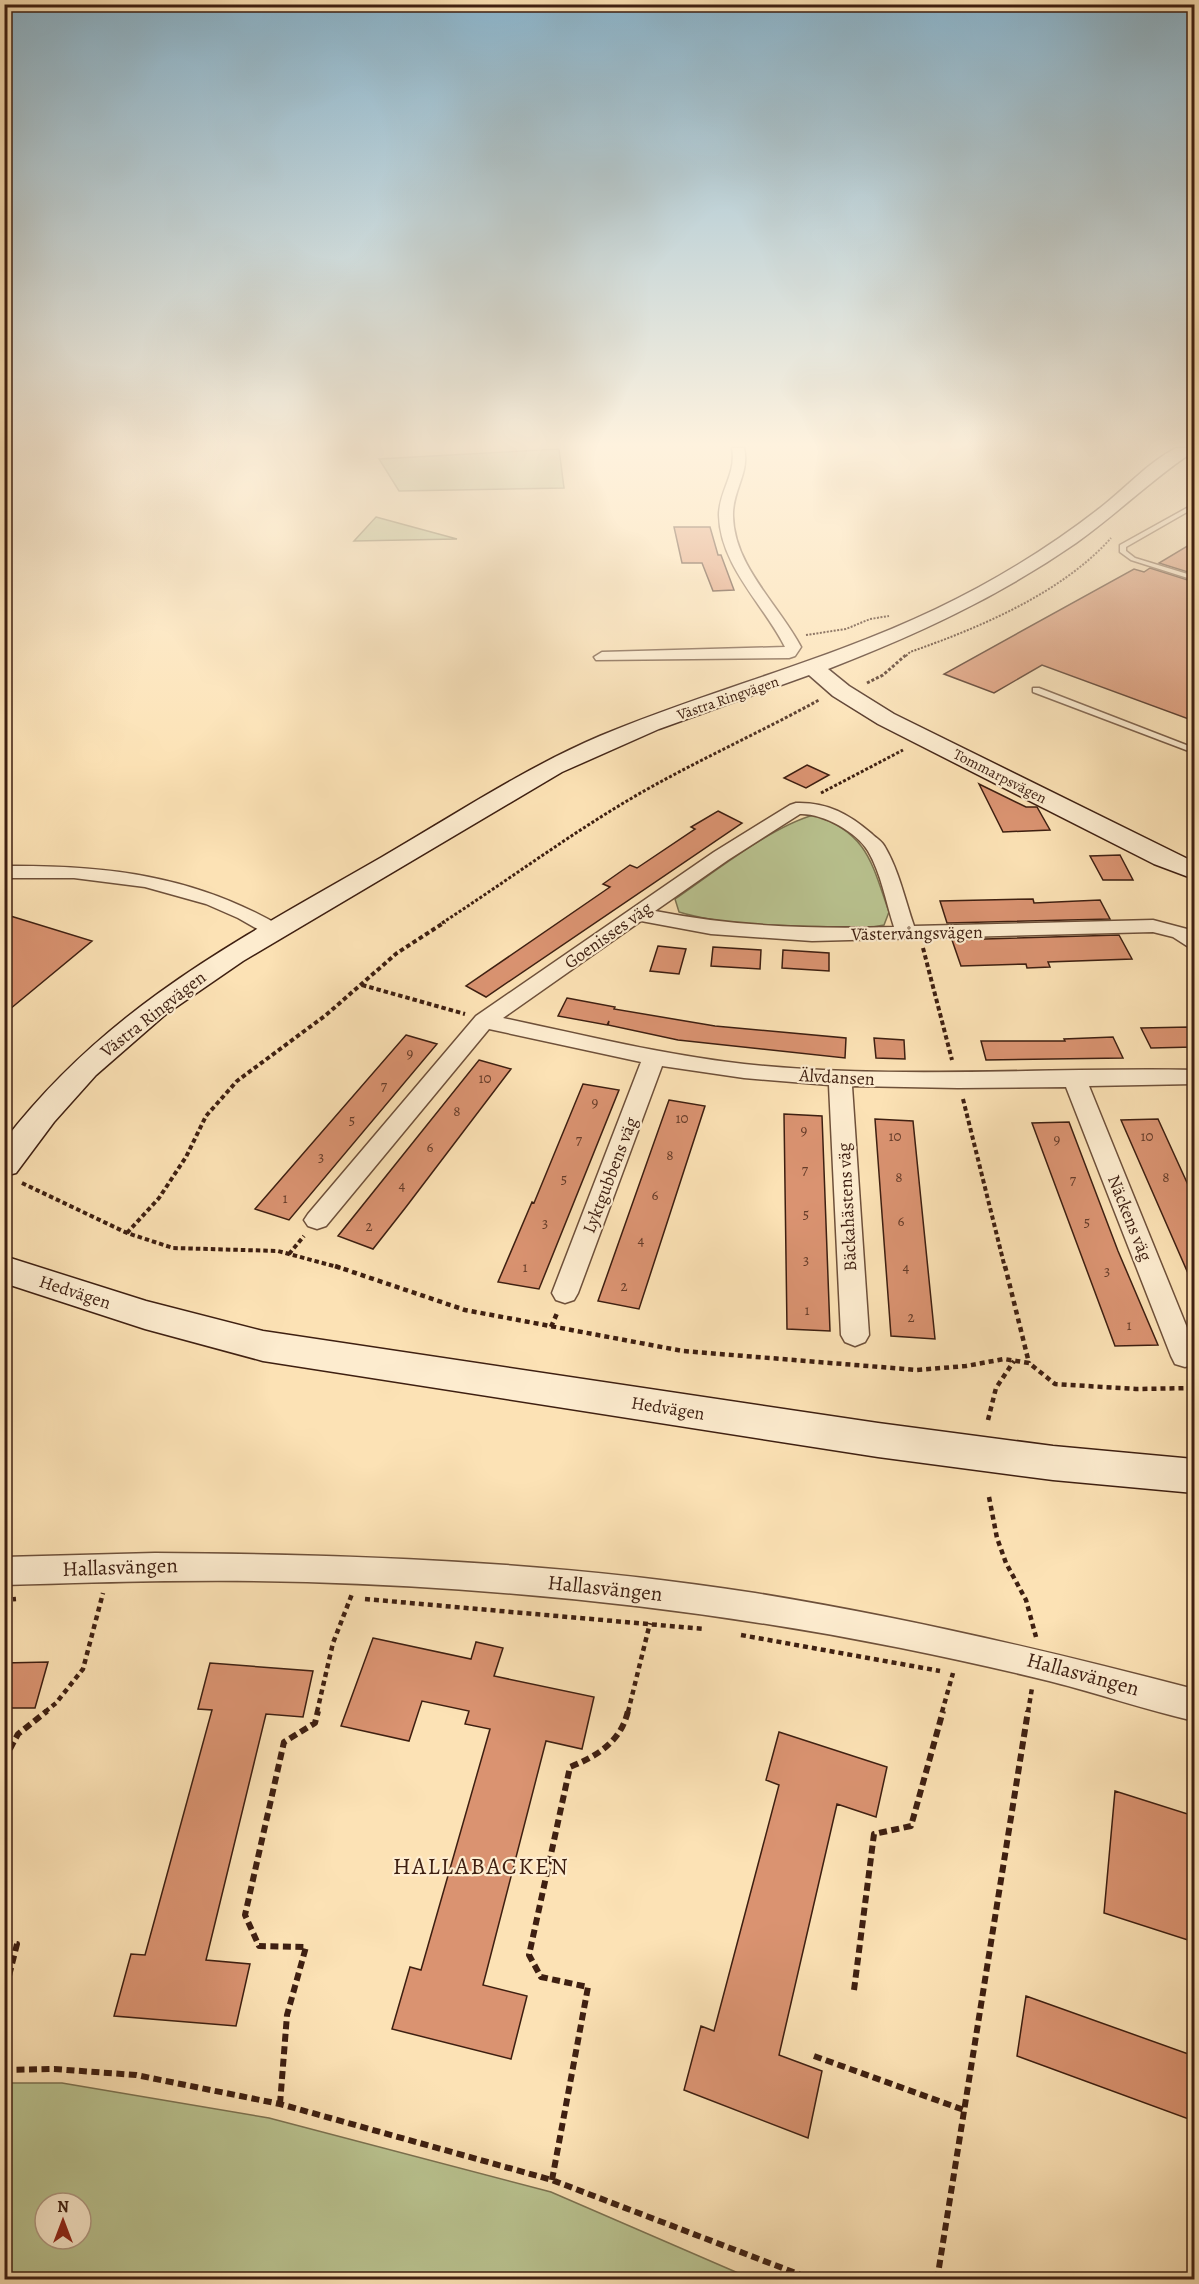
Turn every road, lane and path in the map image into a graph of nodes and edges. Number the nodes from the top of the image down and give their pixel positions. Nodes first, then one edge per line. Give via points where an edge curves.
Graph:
1 (737, 555) edge
2 (1046, 555) edge
3 (1096, 555) edge
4 (1127, 555) edge
5 (1194, 578) edge
6 (602, 657) dead end
7 (814, 668) junction
8 (1036, 690) dead end
9 (831, 694) junction
10 (924, 739) junction
11 (1194, 751) edge
12 (814, 808) junction
13 (1194, 871) edge
14 (4, 872) edge
15 (638, 915) junction
16 (275, 931) junction
17 (912, 934) junction
18 (1194, 942) edge
19 (362, 984) junction
20 (484, 1021) junction
21 (654, 1058) junction
22 (1194, 1077) edge
23 (840, 1078) junction
24 (958, 1081) junction
25 (1075, 1081) junction
26 (44, 1113) junction
27 (4, 1139) edge
28 (10, 1172) edge
29 (316, 1220) dead end
30 (127, 1233) junction
31 (4, 1269) edge
32 (4, 1289) edge
33 (565, 1293) dead end
34 (145, 1315) junction
35 (855, 1335) dead end
36 (1185, 1356) dead end
37 (1014, 1361) junction
38 (1029, 1363) junction
39 (1194, 1388) edge
40 (988, 1420) dead end
41 (1194, 1476) edge
42 (989, 1497) dead end
43 (4, 1571) edge
44 (108, 1584) junction
45 (356, 1584) junction
46 (655, 1593) junction
47 (93, 1594) dead end
48 (339, 1597) dead end
49 (28, 1598) dead end
50 (4, 1600) edge
51 (650, 1623) junction
52 (712, 1630) dead end
53 (733, 1633) dead end
54 (1035, 1664) junction
55 (953, 1673) junction
56 (964, 1676) dead end
57 (1021, 1688) dead end
58 (1041, 1693) dead end
59 (1194, 1705) edge
60 (4, 1760) edge
61 (4, 1942) edge
62 (854, 1990) dead end
63 (4, 1996) edge
64 (814, 2056) dead end
65 (4, 2070) edge
66 (280, 2104) junction
67 (964, 2110) junction
68 (552, 2180) junction
69 (814, 2280) edge
70 (937, 2280) edge

1 - 6 street via 790,640 793,647 789,653
2 - 7 main road, Västra Ringvägen via 946,612
3 - 9 path via 1028,601 948,639 910,652 868,683
4 - 5 lane
7 - 9 main road, Tommarpsvägen
7 - 16 main road, Västra Ringvägen via 618,738 543,773
8 - 11 lane
9 - 10 main road, Tommarpsvägen
9 - 19 path via 634,797 397,953
10 - 12 path via 817,795
10 - 13 main road, Tommarpsvägen
12 - 15 street, Goenisses väg via 796,809
12 - 17 street via 853,827 876,847
14 - 16 street via 100,874 158,883 231,907
15 - 17 street, Västervångsvägen via 722,929 812,935
15 - 20 street, Goenisses väg
16 - 26 main road, Västra Ringvägen via 196,978 131,1028 85,1068
17 - 18 street, Västervångsvägen via 1153,926 1180,933
17 - 24 path
19 - 20 path
19 - 30 path via 237,1081 206,1116 186,1157 159,1198
20 - 21 street, Älvdansen
20 - 29 street, Goenisses väg
21 - 23 street, Älvdansen via 744,1071
21 - 33 street, Lyktgubbens väg
22 - 25 street, Älvdansen
23 - 24 street, Älvdansen
23 - 35 street, Bäckahästens väg
24 - 25 street, Älvdansen
24 - 38 path
25 - 36 street, Näckens väg
26 - 27 main road, Västra Ringvägen
26 - 28 main road, Västra Ringvägen
28 - 30 path
30 - 37 path via 173,1248 278,1251 357,1272 465,1310 683,1352 917,1370
31 - 34 main road, Hedvägen
32 - 34 main road, Hedvägen
34 - 41 main road, Hedvägen via 263,1346 866,1438 1053,1463
37 - 38 path
37 - 40 path via 993,1392
38 - 39 path via 1055,1384
42 - 54 path via 997,1538 1026,1600
43 - 44 street, Hallasvängen
44 - 45 street, Hallasvängen via 251,1565
44 - 47 path
44 - 60 path via 83,1669 56,1703 18,1734
45 - 46 street, Hallasvängen via 498,1577
45 - 48 path
45 - 51 path
45 - 66 path via 333,1643 315,1723 284,1742 245,1915 259,1946 306,1947 287,2015
46 - 51 path
46 - 54 street, Hallasvängen via 914,1635
49 - 50 path
51 - 52 path
51 - 68 path via 624,1728 594,1758 570,1767 529,1955 542,1977 588,1987
53 - 55 path
54 - 57 path
54 - 58 path
54 - 59 street, Hallasvängen
54 - 67 path
55 - 56 path
55 - 62 path via 911,1826 874,1834
61 - 63 path via 17,1944
64 - 67 path
65 - 66 path via 136,2075
66 - 68 path
67 - 70 path
68 - 69 path

